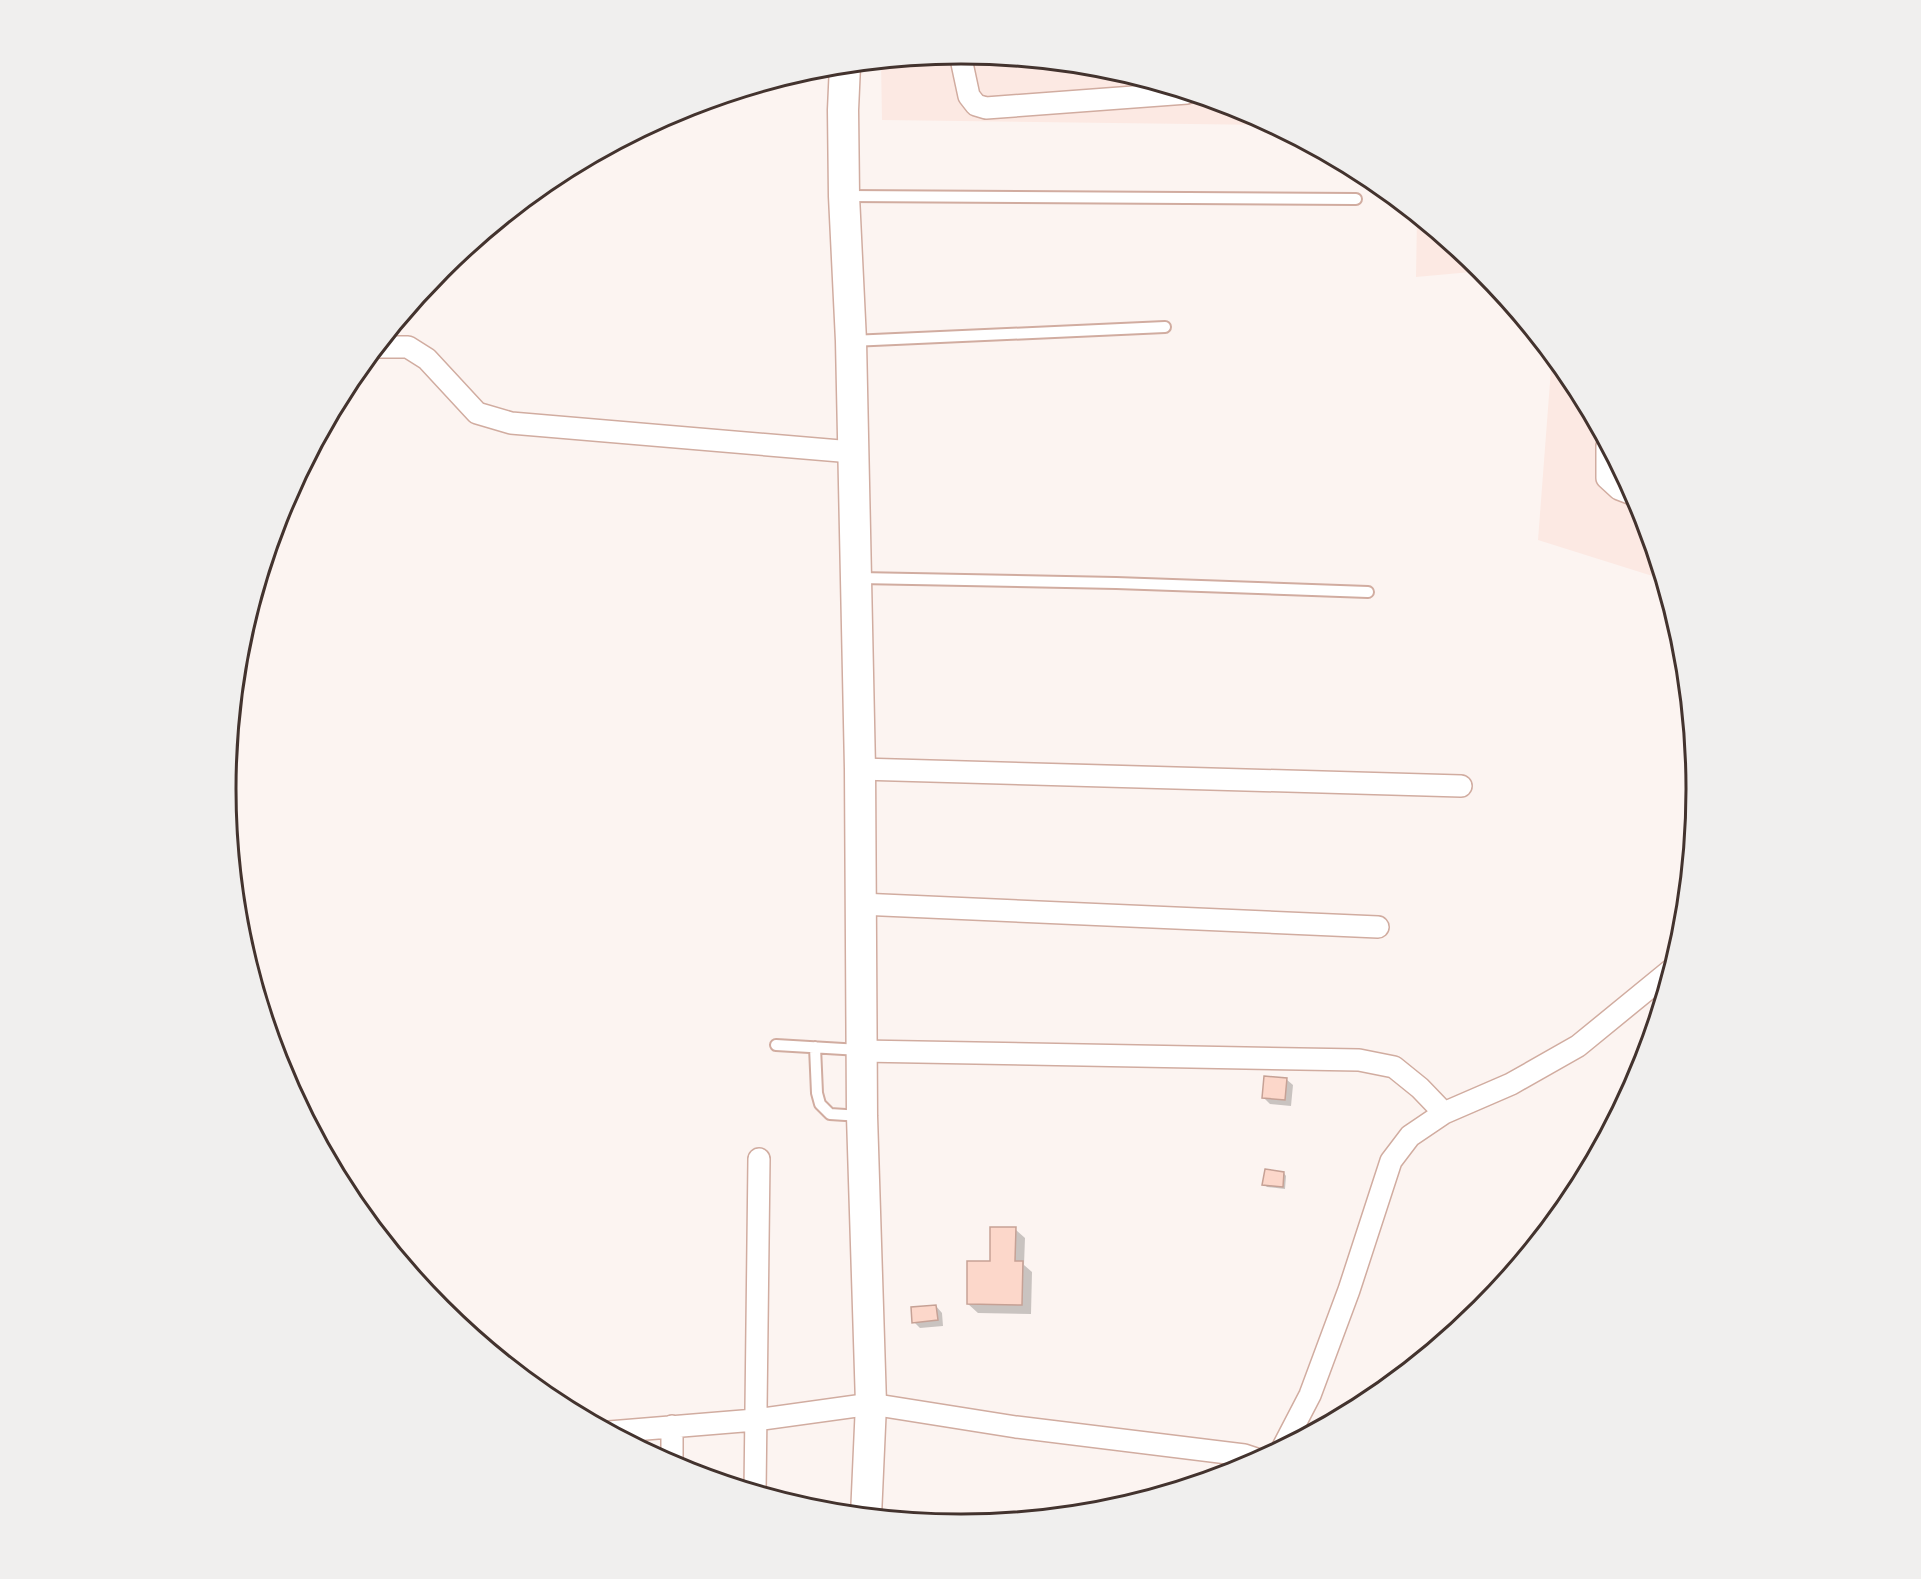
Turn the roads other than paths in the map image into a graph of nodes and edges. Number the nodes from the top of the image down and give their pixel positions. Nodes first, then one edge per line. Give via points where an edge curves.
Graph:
1 (962, 64) edge
2 (845, 74) edge
3 (1166, 95) edge
4 (844, 196) junction
5 (1356, 199) dead end
6 (1165, 327) dead end
7 (851, 341) junction
8 (386, 347) edge
9 (852, 452) junction
10 (1607, 462) edge
11 (1620, 489) edge
12 (855, 578) junction
13 (1368, 592) dead end
14 (860, 769) junction
15 (1461, 786) dead end
16 (860, 904) junction
17 (1378, 927) dead end
18 (1661, 979) edge
19 (776, 1045) dead end
20 (815, 1047) junction
21 (861, 1050) junction
22 (1444, 1113) junction
23 (861, 1116) junction
24 (759, 1159) dead end
25 (871, 1404) junction
26 (755, 1420) junction
27 (672, 1426) junction
28 (623, 1431) edge
29 (1289, 1436) edge
30 (672, 1454) edge
31 (1237, 1459) edge
32 (755, 1485) edge
33 (866, 1508) edge

1 - 3 street via 969,96 976,105 986,108
2 - 4 street
4 - 5 lane
4 - 7 street
6 - 7 lane
7 - 9 street
8 - 9 street via 408,347 427,359 477,413 511,423
9 - 12 street
10 - 11 street via 1607,478
12 - 13 lane
12 - 14 street
14 - 15 street
14 - 16 street
16 - 17 street
16 - 21 street
18 - 22 street via 1578,1046 1511,1084
19 - 20 lane
20 - 21 lane
20 - 23 lane via 820,1104 830,1114
21 - 22 street via 1359,1060 1394,1067
21 - 23 street
22 - 29 street via 1410,1136 1391,1161 1310,1395
23 - 25 street
24 - 26 street
25 - 26 street
25 - 31 street
25 - 33 street
26 - 27 street
26 - 32 street
27 - 28 street
27 - 30 street

